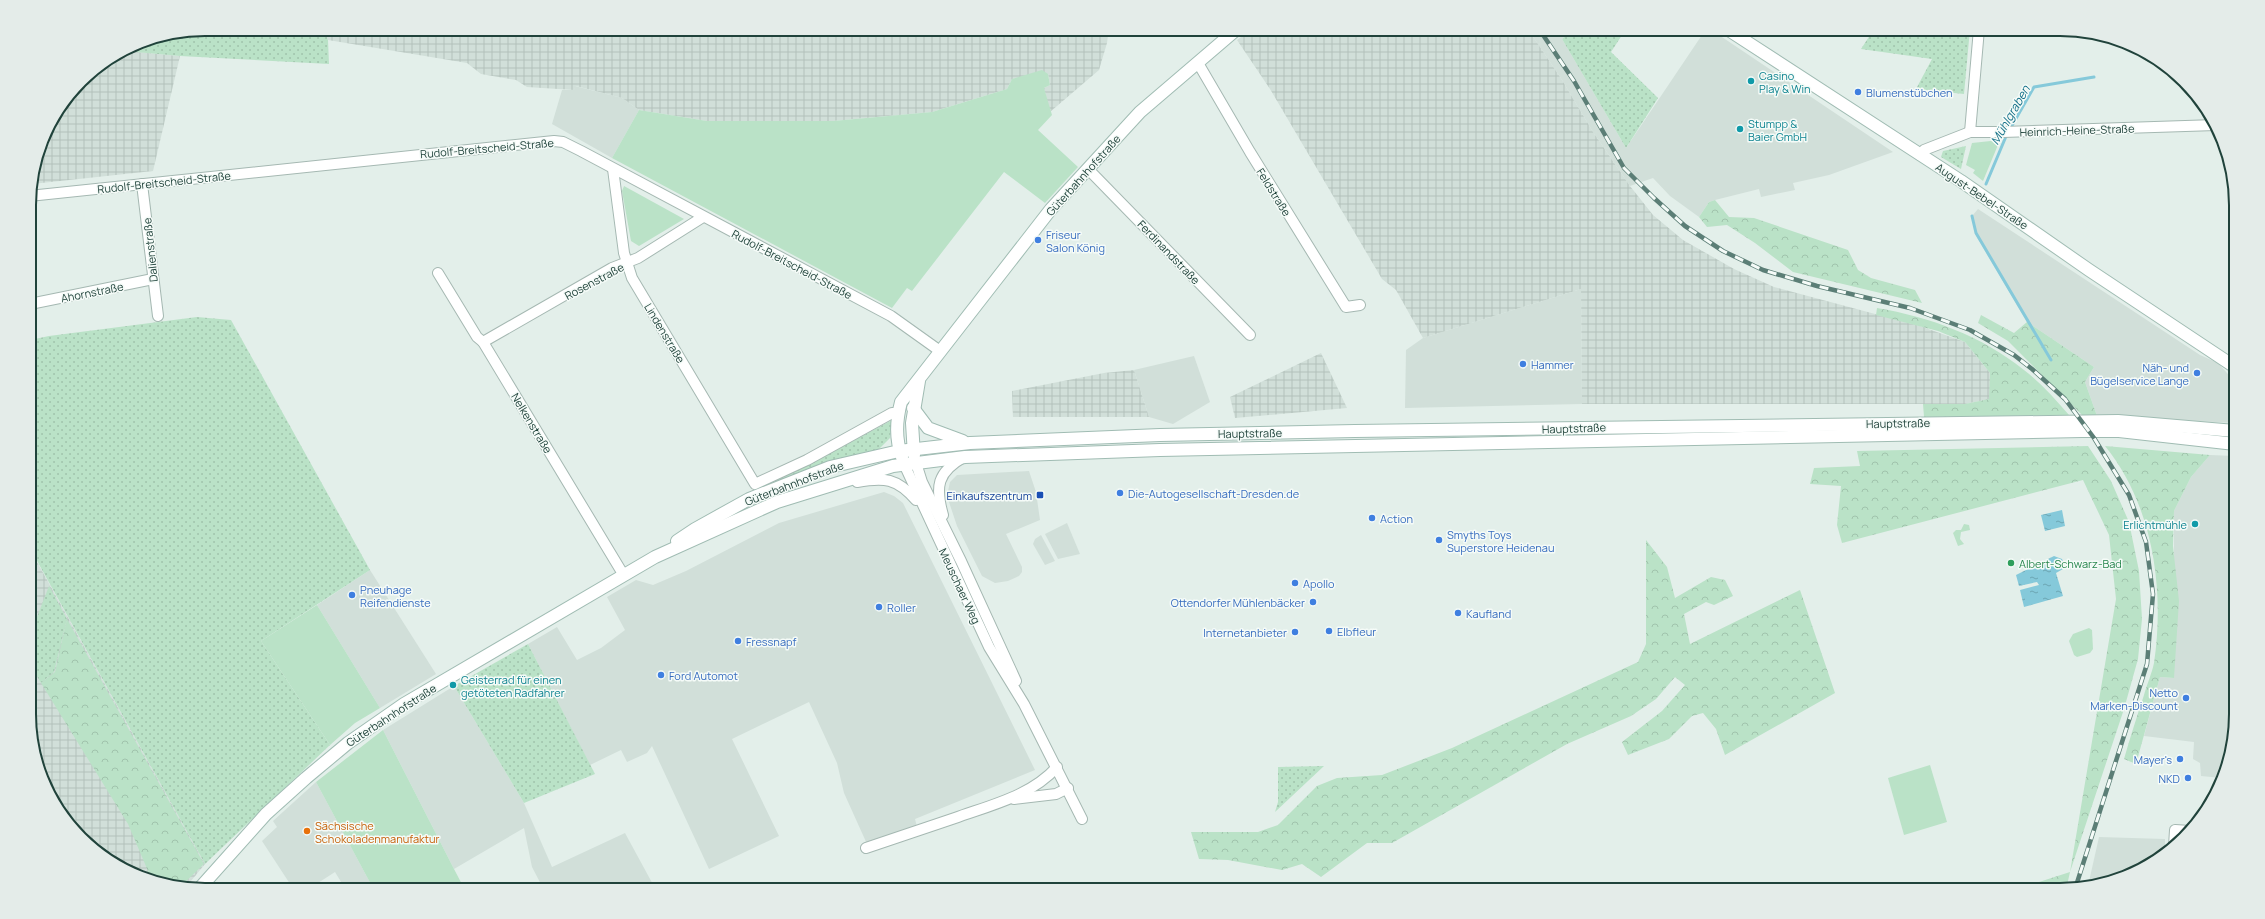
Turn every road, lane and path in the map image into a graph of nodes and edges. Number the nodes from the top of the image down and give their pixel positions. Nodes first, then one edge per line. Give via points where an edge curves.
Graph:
1 (1229, 36) edge
2 (1738, 36) edge
3 (1978, 36) edge
4 (1198, 63) junction
5 (2209, 125) edge
6 (1970, 132) junction
7 (1920, 155) junction
8 (613, 169) junction
9 (1088, 169) junction
10 (142, 184) junction
11 (36, 195) edge
12 (703, 217) junction
13 (627, 263) junction
14 (438, 273) dead end
15 (153, 279) junction
16 (36, 303) edge
17 (1360, 306) dead end
18 (158, 316) dead end
19 (1250, 335) dead end
20 (483, 342) junction
21 (940, 351) junction
22 (2229, 363) edge
23 (919, 378) junction
24 (913, 408) junction
25 (898, 413) junction
26 (2229, 430) edge
27 (970, 443) junction
28 (2229, 443) edge
29 (913, 449) junction
30 (899, 450) junction
31 (965, 457) junction
32 (910, 463) junction
33 (755, 484) joint
34 (820, 488) junction
35 (923, 509) junction
36 (949, 536) junction
37 (655, 557) junction
38 (623, 574) junction
39 (1024, 704) junction
40 (1058, 767) junction
41 (1068, 788) junction
42 (1008, 800) junction
43 (1082, 819) dead end
44 (2182, 830) edge
45 (2175, 837) edge
46 (866, 848) dead end
47 (204, 883) edge

1 - 4 main road, Güterbahnhofstraße
2 - 7 main road, August-Bebel-Straße
3 - 6 street
4 - 9 main road, Güterbahnhofstraße via 1140,112
4 - 17 street, Feldstraße via 1346,307
5 - 6 street, Heinrich-Heine-Straße
6 - 7 street, Heinrich-Heine-Straße via 1924,150
7 - 22 main road, August-Bebel-Straße
8 - 10 street, Rudolf-Breitscheid-Straße via 581,150 554,141
8 - 12 street, Rudolf-Breitscheid-Straße
8 - 13 street, Lindenstraße
9 - 19 street, Ferdinandstraße
9 - 21 main road, Güterbahnhofstraße via 1051,209
10 - 11 street, Rudolf-Breitscheid-Straße
10 - 15 street, Dalienstraße
12 - 13 street, Rosenstraße
12 - 21 street, Rudolf-Breitscheid-Straße via 891,316
13 - 20 street, Rosenstraße via 612,268
13 - 33 street, Lindenstraße via 632,278
14 - 20 street, Nelkenstraße via 477,337
15 - 16 street, Ahornstraße
15 - 18 street, Dalienstraße
20 - 38 street, Nelkenstraße
21 - 23 main road, Güterbahnhofstraße
23 - 24 main road, Güterbahnhofstraße
23 - 25 main road, Güterbahnhofstraße via 901,402
24 - 27 main road via 928,428
24 - 29 main road, Güterbahnhofstraße
25 - 30 main road, Güterbahnhofstraße via 896,437
25 - 33 street, Güterbahnhofstraße via 892,413 807,460
26 - 27 main road, Hauptstraße via 2118,421 1355,431 1066,438
27 - 29 main road, Hauptstraße
28 - 31 main road, Hauptstraße via 2119,432 2082,431 1160,450
29 - 30 main road, Hauptstraße
29 - 32 main road, Güterbahnhofstraße
30 - 32 main road, Güterbahnhofstraße
30 - 37 main road, Güterbahnhofstraße via 830,467 749,499 695,529
31 - 32 main road, Hauptstraße
31 - 36 street via 946,470 939,483 940,504
32 - 34 main road, Güterbahnhofstraße
32 - 35 street, Meuschaer Weg
32 - 36 street, Meuschaer Weg
34 - 35 street via 875,479 888,480 905,488
34 - 37 main road, Güterbahnhofstraße via 777,502
35 - 39 street, Meuschaer Weg via 989,647
36 - 39 street, Meuschaer Weg via 1010,666
37 - 38 main road, Güterbahnhofstraße
38 - 47 main road, Güterbahnhofstraße via 404,704 348,742 266,814
39 - 40 street, Meuschaer Weg
40 - 41 street, Meuschaer Weg
40 - 42 street via 1033,788
41 - 42 street via 1056,794
41 - 43 street, Meuschaer Weg
42 - 46 street
44 - 45 street via 2175,830

